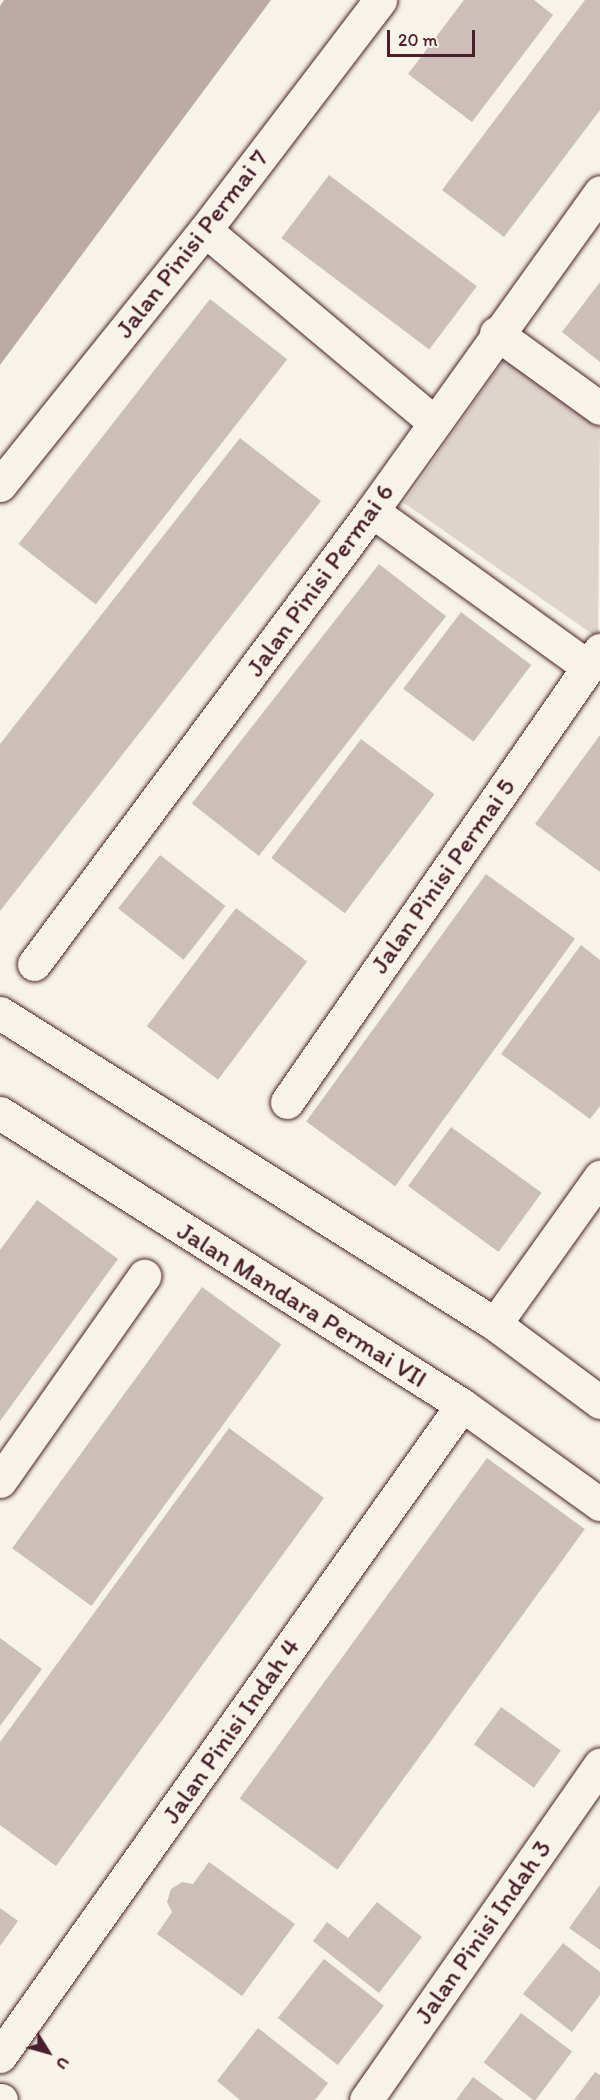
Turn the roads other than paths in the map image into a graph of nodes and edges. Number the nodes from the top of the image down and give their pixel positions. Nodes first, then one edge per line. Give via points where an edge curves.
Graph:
1 (380, 0) edge
2 (600, 192) edge
3 (205, 230) junction
4 (496, 333) junction
5 (600, 408) edge
6 (434, 422) junction
7 (0, 484) edge
8 (372, 511) junction
9 (594, 658) edge
10 (34, 964) dead end
11 (0, 1013) edge
12 (287, 1102) dead end
13 (0, 1113) edge
14 (600, 1177) edge
15 (144, 1276) dead end
16 (495, 1324) junction
17 (600, 1402) edge
18 (462, 1406) junction
19 (0, 1481) edge
20 (600, 1503) edge
21 (600, 1764) edge
22 (0, 2056) edge
23 (366, 2100) edge

1 - 3 street, Jalan Pinisi Permai 7
2 - 4 street, Jalan Pinisi Permai 6
3 - 6 street
3 - 7 street, Jalan Pinisi Permai 7
4 - 5 street
4 - 6 street, Jalan Pinisi Permai 6
6 - 8 street, Jalan Pinisi Permai 6
8 - 9 street
8 - 10 street, Jalan Pinisi Permai 6
9 - 12 street, Jalan Pinisi Permai 5
11 - 16 street
13 - 18 street, Jalan Mandara Permai VII
14 - 16 street
15 - 19 street
16 - 17 street
18 - 20 street, Jalan Mandara Permai VII
18 - 22 street, Jalan Pinisi Indah 4
21 - 23 street, Jalan Pinisi Indah 3

